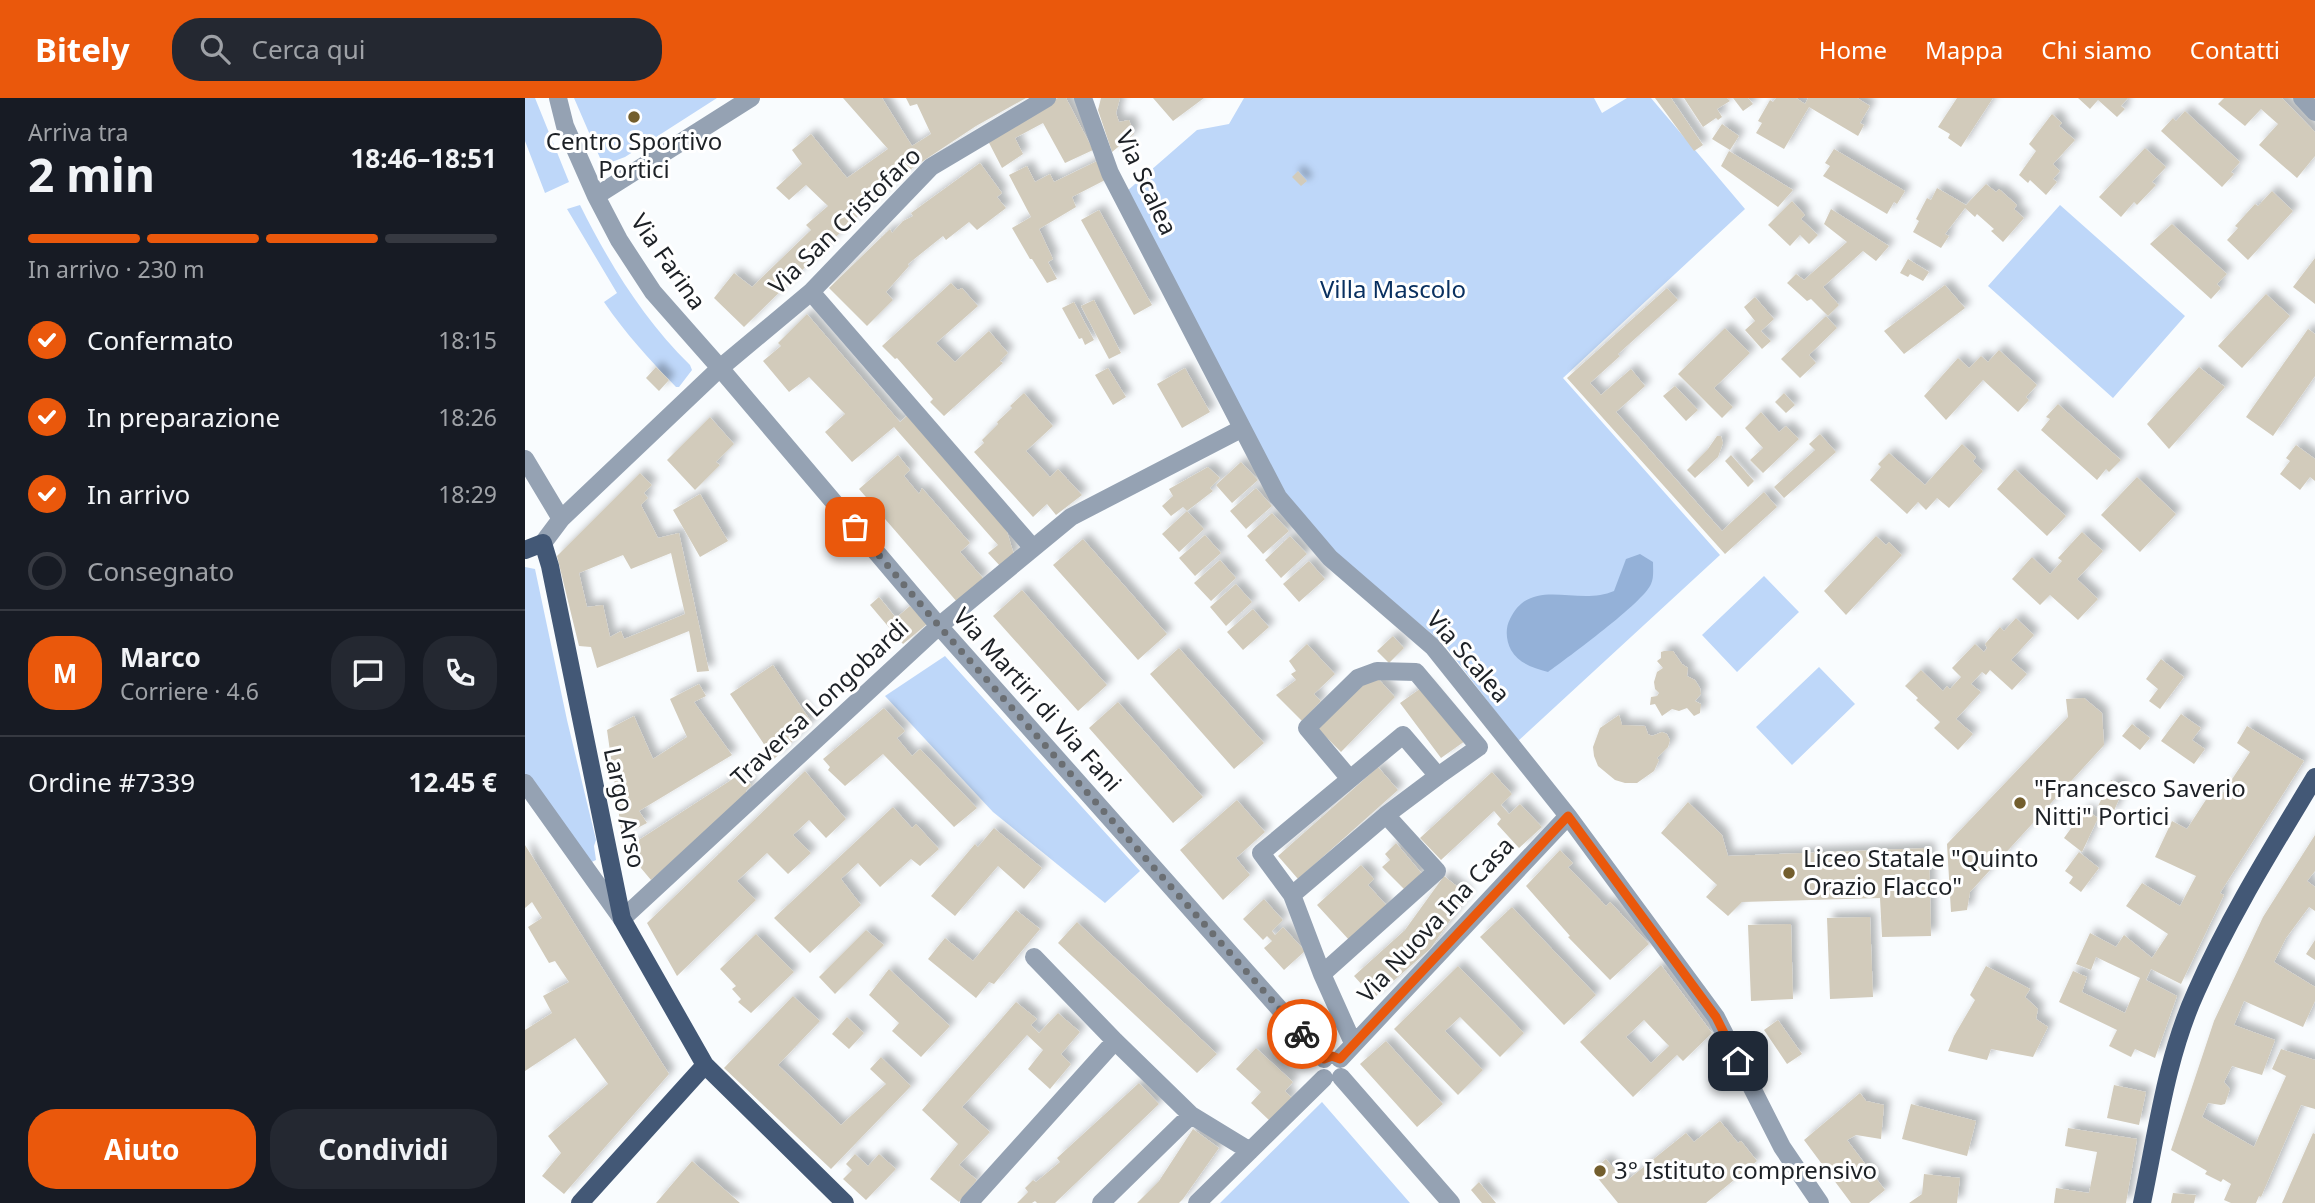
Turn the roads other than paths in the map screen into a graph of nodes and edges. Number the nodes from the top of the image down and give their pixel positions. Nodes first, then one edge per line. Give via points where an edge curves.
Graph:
1 (558, 98) edge
2 (751, 98) edge
3 (1047, 98) edge
4 (1083, 98) edge
5 (2302, 98) edge
6 (2315, 112) edge
7 (596, 196) junction
8 (811, 292) junction
9 (720, 368) junction
10 (1241, 429) junction
11 (525, 459) edge
12 (561, 519) junction
13 (543, 543) junction
14 (1033, 548) junction
15 (525, 550) edge
16 (939, 626) junction
17 (1439, 776) junction
18 (2315, 777) edge
19 (1350, 779) junction
20 (525, 783) edge
21 (1386, 816) junction
22 (1568, 816) junction
23 (1292, 895) junction
24 (622, 919) junction
25 (1034, 957) dead end
26 (1322, 974) junction
27 (1115, 1041) junction
28 (1353, 1043) junction
29 (1332, 1059) junction
30 (705, 1065) junction
31 (1333, 1078) junction
32 (1191, 1115) junction
33 (1250, 1151) junction
34 (580, 1203) edge
35 (845, 1203) edge
36 (969, 1203) edge
37 (1101, 1203) edge
38 (1197, 1203) edge
39 (1451, 1203) edge
40 (1820, 1203) edge
41 (2142, 1203) edge

1 - 7 street, Via Farina via 565,126
2 - 7 street
3 - 8 street, Via San Cristofaro via 931,167
4 - 10 street, Via Scalea via 1110,173
5 - 6 street
7 - 9 street, Via Farina via 653,292
8 - 9 street, Via San Cristofaro
8 - 14 street
9 - 12 street, Via San Cristofaro
9 - 16 street, Via Martiri di Via Fani
10 - 14 street, Traversa Longobardi via 1071,517
10 - 22 street, Via Scalea via 1278,497 1330,558 1433,647
11 - 12 street
12 - 13 street
13 - 15 main road
13 - 24 main road, Largo Arso
14 - 16 street, Traversa Longobardi
16 - 24 street, Traversa Longobardi
16 - 29 street, Via Martiri di Via Fani
17 - 19 street via 1403,735
17 - 19 street via 1479,747 1416,672 1377,671 1358,678 1307,728
17 - 21 street
18 - 41 main road via 2257,874 2196,992 2170,1067
19 - 23 street via 1261,853
20 - 24 street, Largo Arso
21 - 23 street
21 - 26 street via 1437,872
22 - 28 street, Via Nuova Ina Casa
22 - 40 street, Via Scalea via 1716,1017 1782,1147
23 - 26 street
24 - 30 main road
25 - 27 street
26 - 28 street
27 - 32 street
27 - 36 street
28 - 29 street, Via Nuova Ina Casa
29 - 31 street via 1344,1067
30 - 34 main road
30 - 35 main road
31 - 33 street
31 - 39 street
32 - 33 street
32 - 37 street
33 - 38 street

